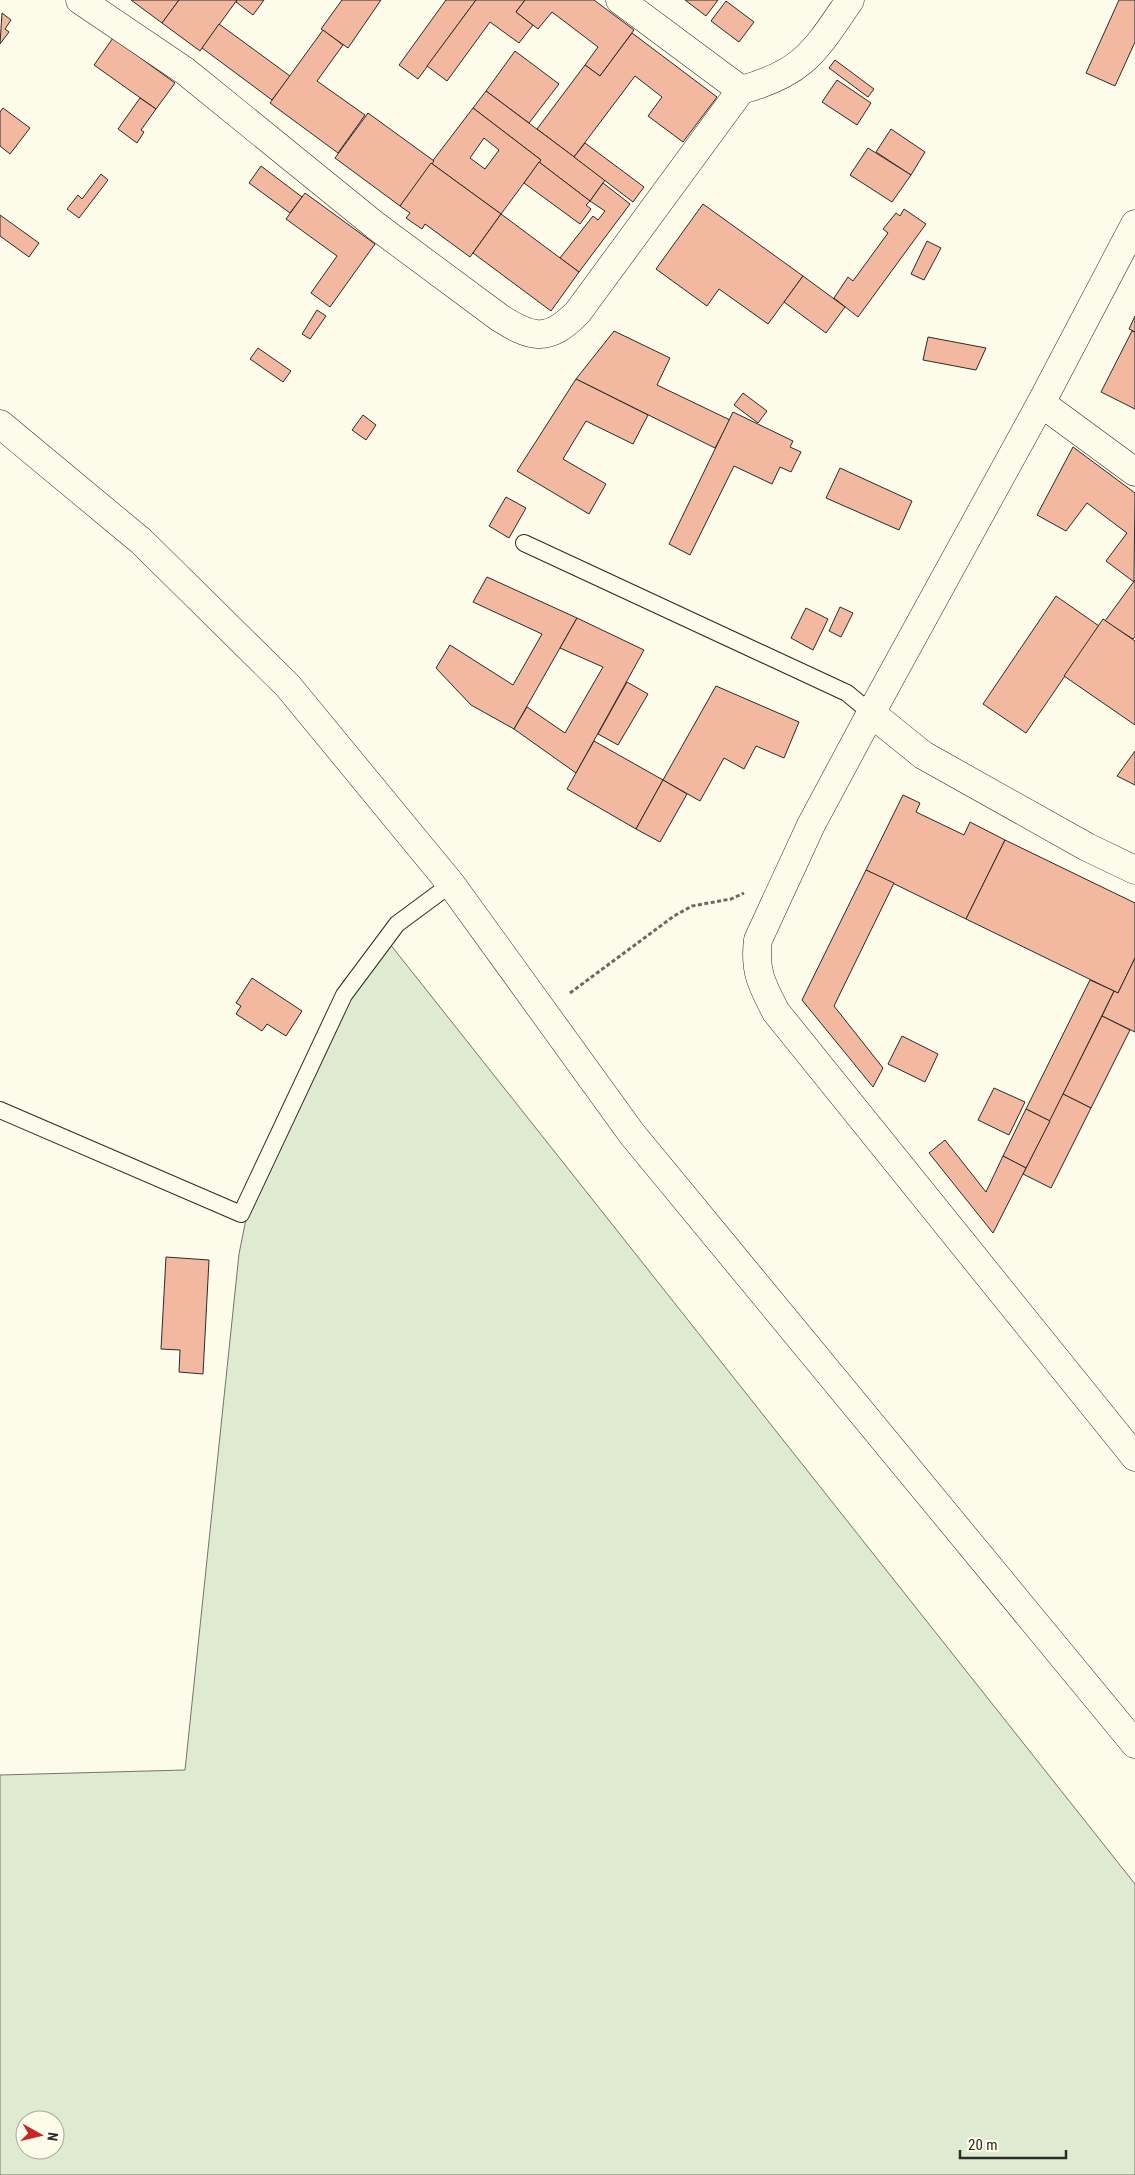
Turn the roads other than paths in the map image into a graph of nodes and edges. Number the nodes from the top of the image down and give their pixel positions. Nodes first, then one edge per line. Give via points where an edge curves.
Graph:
1 (80, 0) edge
2 (620, 0) edge
3 (850, 0) edge
4 (741, 90) junction
5 (1135, 224) edge
6 (1041, 403) junction
7 (0, 424) edge
8 (1135, 472) edge
9 (524, 543) dead end
10 (871, 714) junction
11 (1135, 870) edge
12 (451, 884) junction
13 (0, 1110) edge
14 (1135, 1457) edge
15 (1135, 1744) edge

1 - 4 street via 185,71 376,226 484,306 520,330 536,336 551,334 565,326 578,312
2 - 4 street
3 - 4 street via 814,52 776,79
5 - 6 street
6 - 8 street
6 - 10 street
7 - 12 street via 141,541 288,686
9 - 10 lane via 847,693
10 - 11 street via 923,755 1087,847
10 - 14 street via 811,825 758,940 755,961 761,983 776,1012
12 - 13 lane via 397,924 344,995 241,1214
12 - 15 street via 632,1134

